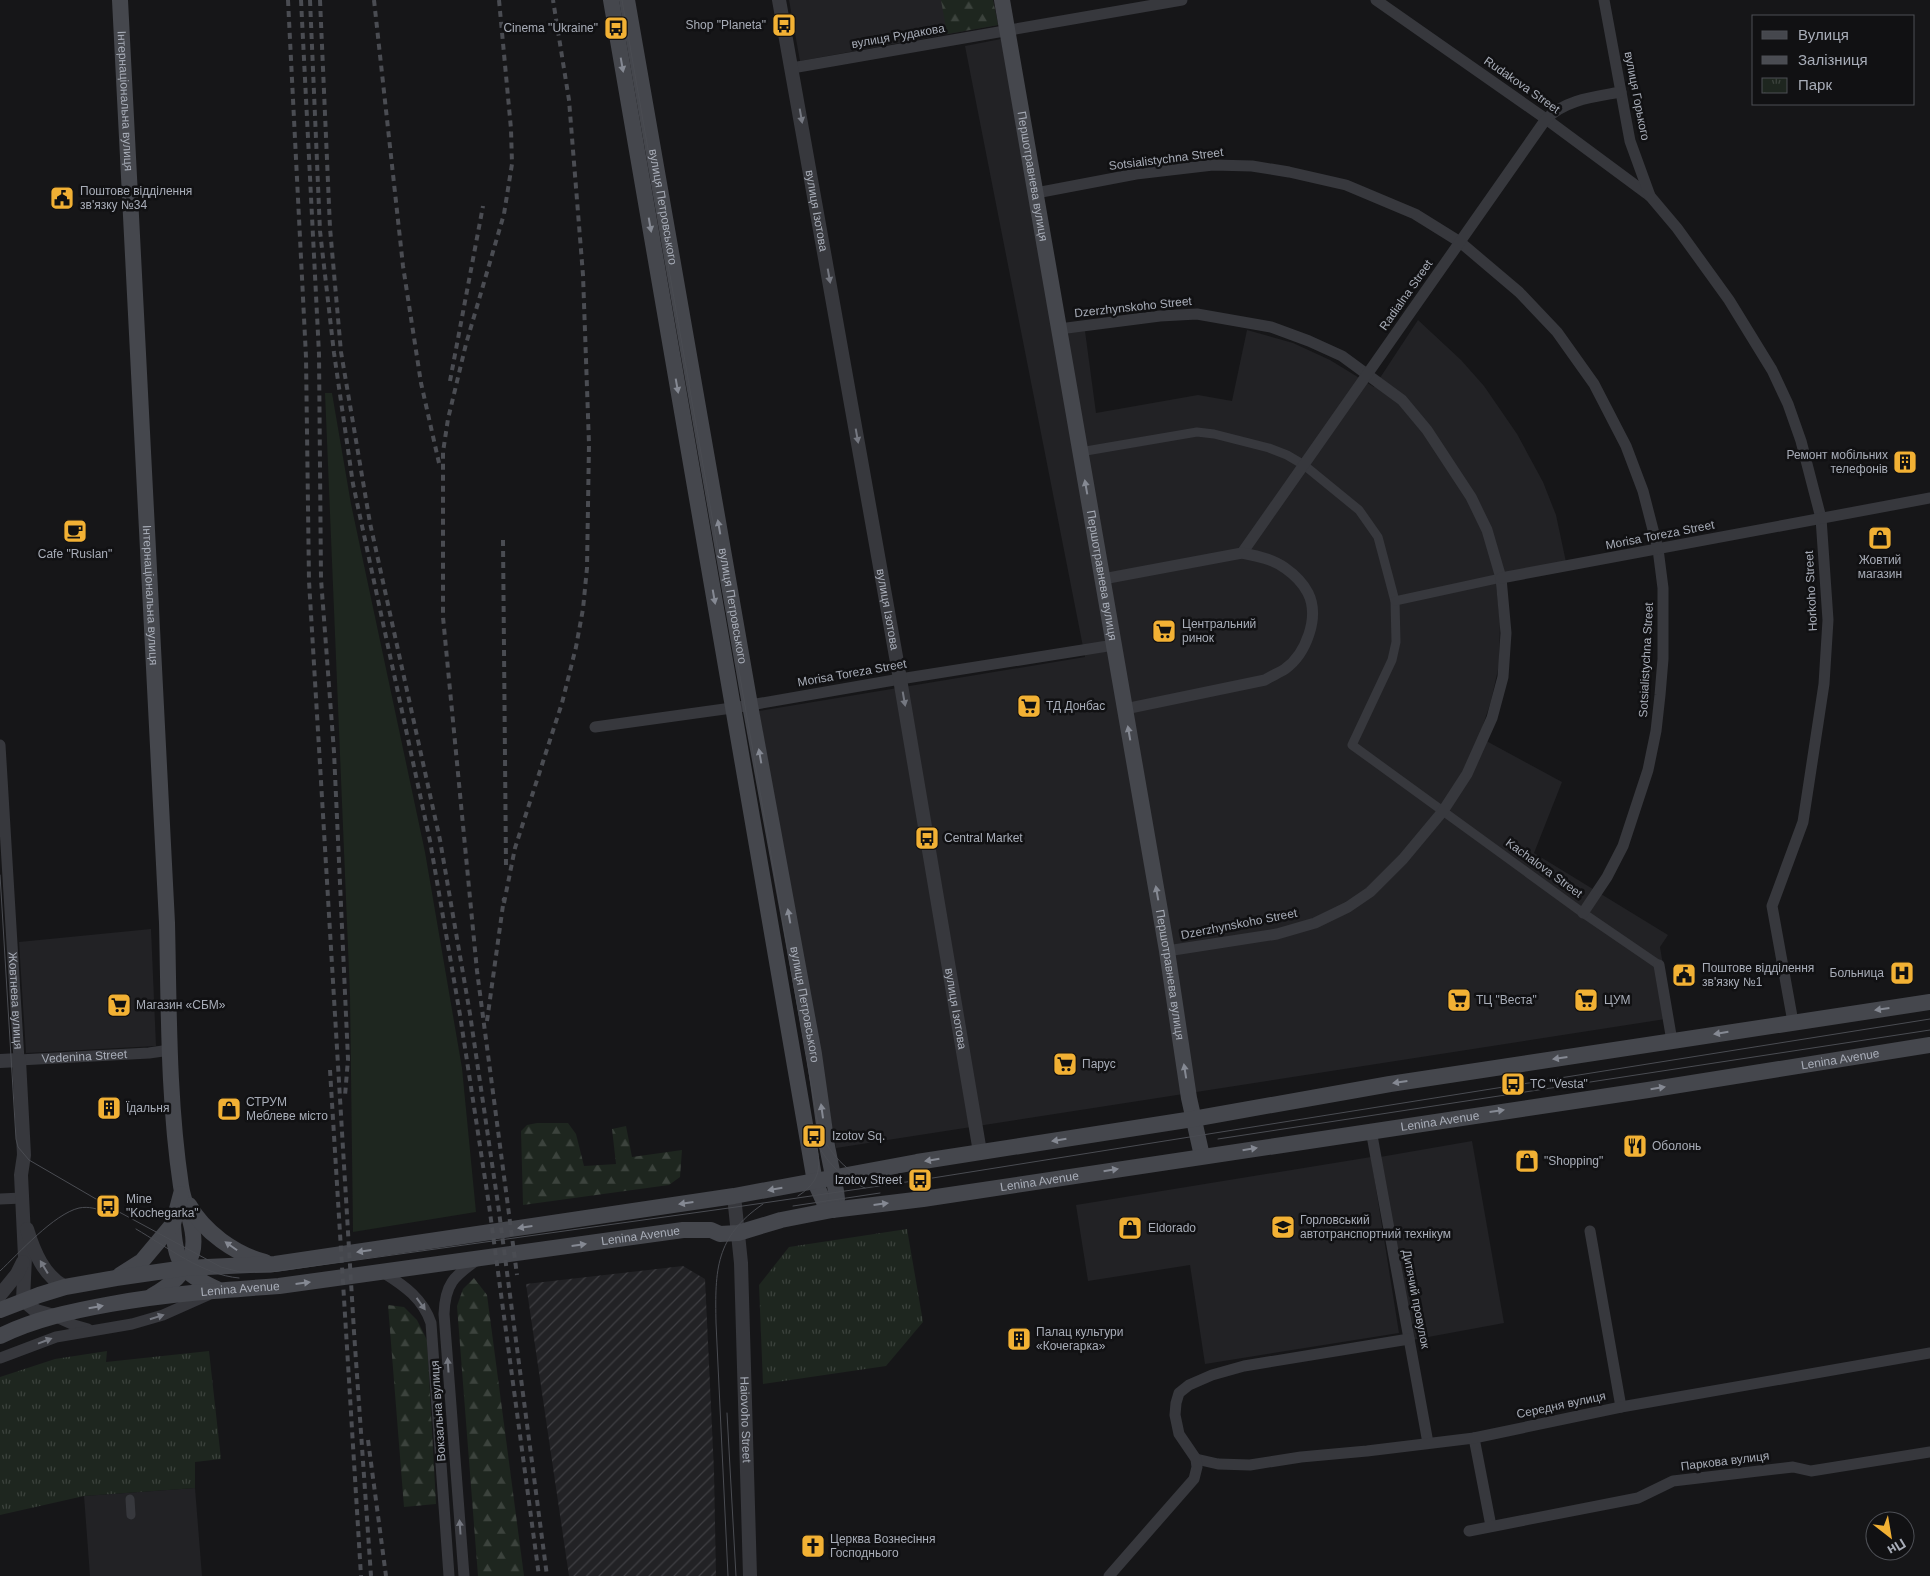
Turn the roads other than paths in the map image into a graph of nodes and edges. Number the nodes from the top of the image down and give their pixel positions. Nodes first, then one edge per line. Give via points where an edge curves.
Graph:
1 (120, 0) edge
2 (611, 0) edge
3 (627, 0) edge
4 (779, 0) edge
5 (1002, 0) edge
6 (1182, 0) edge
7 (1376, 0) edge
8 (1604, 0) edge
9 (1008, 31) junction
10 (792, 68) junction
11 (1621, 92) junction
12 (1546, 119) junction
13 (1036, 193) junction
14 (1650, 196) junction
15 (1460, 242) junction
16 (1059, 329) junction
17 (1367, 374) junction
18 (1080, 452) junction
19 (1304, 465) junction
20 (1930, 498) edge
21 (1821, 518) junction
22 (1658, 549) junction
23 (1242, 553) junction
24 (1501, 578) junction
25 (1102, 579) junction
26 (1395, 601) junction
27 (1114, 645) junction
28 (900, 678) junction
29 (750, 705) junction
30 (733, 708) junction
31 (1125, 709) junction
32 (595, 727) dead end
33 (0, 744) edge
34 (1443, 811) junction
35 (3, 858) edge
36 (1583, 913) junction
37 (1167, 952) junction
38 (1659, 965) joint
39 (1930, 1002) edge
40 (1793, 1022) junction
41 (1672, 1041) junction
42 (1930, 1045) edge
43 (170, 1050) junction
44 (20, 1060) junction
45 (0, 1061) edge
46 (1193, 1119) junction
47 (1371, 1130) junction
48 (980, 1152) junction
49 (1202, 1156) junction
50 (833, 1178) junction
51 (816, 1182) junction
52 (182, 1192) junction
53 (734, 1196) junction
54 (22, 1198) junction
55 (0, 1199) edge
56 (832, 1210) junction
57 (22, 1213) junction
58 (781, 1220) junction
59 (173, 1224) junction
60 (1590, 1231) dead end
61 (738, 1233) junction
62 (720, 1234) junction
63 (24, 1257) junction
64 (478, 1259) junction
65 (741, 1263) junction
66 (276, 1264) junction
67 (185, 1268) junction
68 (384, 1273) junction
69 (116, 1278) junction
70 (65, 1288) junction
71 (219, 1290) junction
72 (0, 1296) edge
73 (150, 1297) junction
74 (23, 1300) junction
75 (0, 1310) edge
76 (54, 1316) junction
77 (92, 1330) junction
78 (0, 1336) edge
79 (1409, 1339) junction
80 (1930, 1353) edge
81 (0, 1358) edge
82 (1621, 1407) junction
83 (1474, 1438) junction
84 (1428, 1443) junction
85 (1930, 1452) edge
86 (1196, 1459) junction
87 (130, 1499) dead end
88 (131, 1515) dead end
89 (1491, 1526) junction
90 (1469, 1531) dead end
91 (449, 1576) edge
92 (464, 1576) edge
93 (750, 1576) edge
94 (1110, 1576) edge

1 - 43 main road, Інтернаціональна вулиця via 167,923
2 -> 30 main road, вулиця Петровського
29 -> 3 main road, вулиця Петровського
4 - 10 street, вулиця Ізотова
5 - 9 main road, Першотравнева вулиця
6 - 9 street
7 - 12 street, Rudakova Street
8 - 11 street, вулиця Горького
9 - 10 street, вулиця Рудакова
9 - 13 main road, Першотравнева вулиця
10 -> 28 street, вулиця Ізотова
11 - 12 street, Radialna Street via 1568,103
11 - 14 street, вулиця Горького via 1630,141
12 - 14 street, Rudakova Street
12 - 15 street, Radialna Street
13 - 15 street, Sotsialistychna Street via 1146,173 1212,165 1252,166 1346,185 1415,214
13 - 16 main road, Першотравнева вулиця
14 - 21 street, Horkoho Street via 1714,279 1772,370 1801,441
15 - 17 street, Radialna Street
15 - 22 street, Sotsialistychna Street via 1519,292 1558,332 1594,384 1626,446 1643,491
16 - 17 street, Dzerzhynskoho Street via 1160,316 1197,314 1235,319 1271,327 1309,341 1342,356
16 - 18 main road, Першотравнева вулиця
17 - 19 street, Radialna Street
17 - 24 street, Dzerzhynskoho Street via 1402,400 1449,462 1487,530
18 - 19 street via 1198,432 1269,448
25 -> 18 main road, Першотравнева вулиця
19 - 23 street, Radialna Street
19 - 26 street via 1359,510 1370,525 1378,537
20 - 21 street, Morisa Toreza Street
21 - 22 street, Morisa Toreza Street
21 - 40 street, Horkoho Street via 1828,620 1824,684 1803,822 1772,906
22 - 24 street, Morisa Toreza Street
22 - 36 street, Sotsialistychna Street via 1663,588 1663,659 1656,731 1648,770 1623,846
23 - 25 street
23 - 31 street via 1265,558 1284,567 1299,579 1309,595 1312,610 1309,635 1300,654 1286,668 1265,680
24 - 26 street, Morisa Toreza Street
24 - 34 street, Dzerzhynskoho Street via 1506,633 1503,677 1480,748
25 - 27 main road, Першотравнева вулиця
26 - 34 street, Kachalova Street via 1392,660 1352,745
27 - 28 street, Morisa Toreza Street
27 - 31 main road, Першотравнева вулиця
28 - 29 street, Morisa Toreza Street
28 -> 48 street, вулиця Ізотова
29 - 30 street, Morisa Toreza Street
50 -> 29 main road, вулиця Петровського via 814,1054
30 - 32 street, Morisa Toreza Street
30 - 51 main road, вулиця Петровського
37 -> 31 main road, Першотравнева вулиця
33 - 35 street, Жовтнева вулиця
34 - 36 street, Kachalova Street
34 - 37 street, Dzerzhynskoho Street via 1370,892 1348,907 1315,923 1277,934
35 - 44 street, Жовтнева вулиця
36 - 38 street, Kachalova Street
46 -> 37 main road, Першотравнева вулиця
38 - 41 street, Kachalova Street
39 -> 40 main road, Lenina Avenue
40 -> 41 main road, Lenina Avenue
41 -> 46 main road, Lenina Avenue via 1390,1084
47 -> 42 main road, Lenina Avenue
43 - 44 street, Vedenina Street
43 - 52 main road, Інтернаціональна вулиця
44 - 45 street, Vedenina Street
44 - 54 street, Жовтнева вулиця via 24,1154
46 -> 48 main road, Lenina Avenue
46 - 49 main road, Першотравнева вулиця
49 -> 47 main road, Lenina Avenue
47 - 79 street, Дитячий провулок
48 -> 50 main road, Lenina Avenue
56 -> 49 main road, Lenina Avenue
50 - 51 main road, Lenina Avenue
50 - 56 main road, вулиця Петровського via 836,1199
51 -> 53 main road, Lenina Avenue
51 - 56 main road, вулиця Петровського via 824,1202
52 - 59 main road, Інтернаціональна вулиця
66 -> 52 main road, Lenina Avenue via 234,1250 194,1214
52 - 67 main road, Інтернаціональна вулиця via 194,1238 193,1252
53 - 61 street, Haiovoho Street
53 -> 66 main road, Lenina Avenue
54 - 55 street
54 - 57 street, Жовтнева вулиця
56 - 58 main road, Lenina Avenue
57 - 63 street, Жовтнева вулиця
70 -> 57 street via 54,1281 42,1266
58 - 61 main road, Lenina Avenue
58 - 65 street, Haiovoho Street via 749,1238 742,1250
59 - 67 main road via 175,1252
59 - 69 main road, Інтернаціональна вулиця via 142,1262
60 - 82 street
61 - 62 main road, Lenina Avenue
61 - 65 street, Haiovoho Street
64 -> 62 main road, Lenina Avenue via 683,1230 711,1230
62 - 65 street
63 - 72 street, Жовтнева вулиця via 17,1274
63 - 74 street, Жовтнева вулиця
64 - 68 main road, Lenina Avenue
92 -> 64 street, Вокзальна вулиця via 444,1300 453,1280
65 - 93 street, Haiovoho Street
66 - 67 main road, Lenina Avenue
67 - 69 main road, Lenina Avenue
67 - 71 main road via 198,1280
67 - 73 main road, Інтернаціональна вулиця
71 -> 68 main road, Lenina Avenue
68 -> 91 street, Вокзальна вулиця via 421,1302 431,1323
69 - 70 main road, Lenina Avenue
70 - 74 main road, Lenina Avenue
71 - 73 main road, Lenina Avenue
77 -> 71 street via 163,1316
76 -> 73 main road, Lenina Avenue
74 - 75 main road, Lenina Avenue
74 - 76 street via 36,1311
76 - 77 street
76 - 78 main road, Lenina Avenue
81 -> 77 street via 56,1337
79 - 84 street, Дитячий провулок
79 - 86 street via 1244,1366 1189,1385 1180,1393 1175,1415 1179,1434
80 - 82 street, Середня вулиця
82 - 83 street, Середня вулиця
83 - 84 street, Середня вулиця
83 - 89 street
84 - 86 street, Середня вулиця via 1301,1456 1250,1465 1218,1464
85 - 89 street, Паркова вулиця via 1811,1471 1793,1467 1673,1481 1638,1498
86 - 94 street via 1194,1479
87 - 88 street
89 - 90 street, Паркова вулиця

